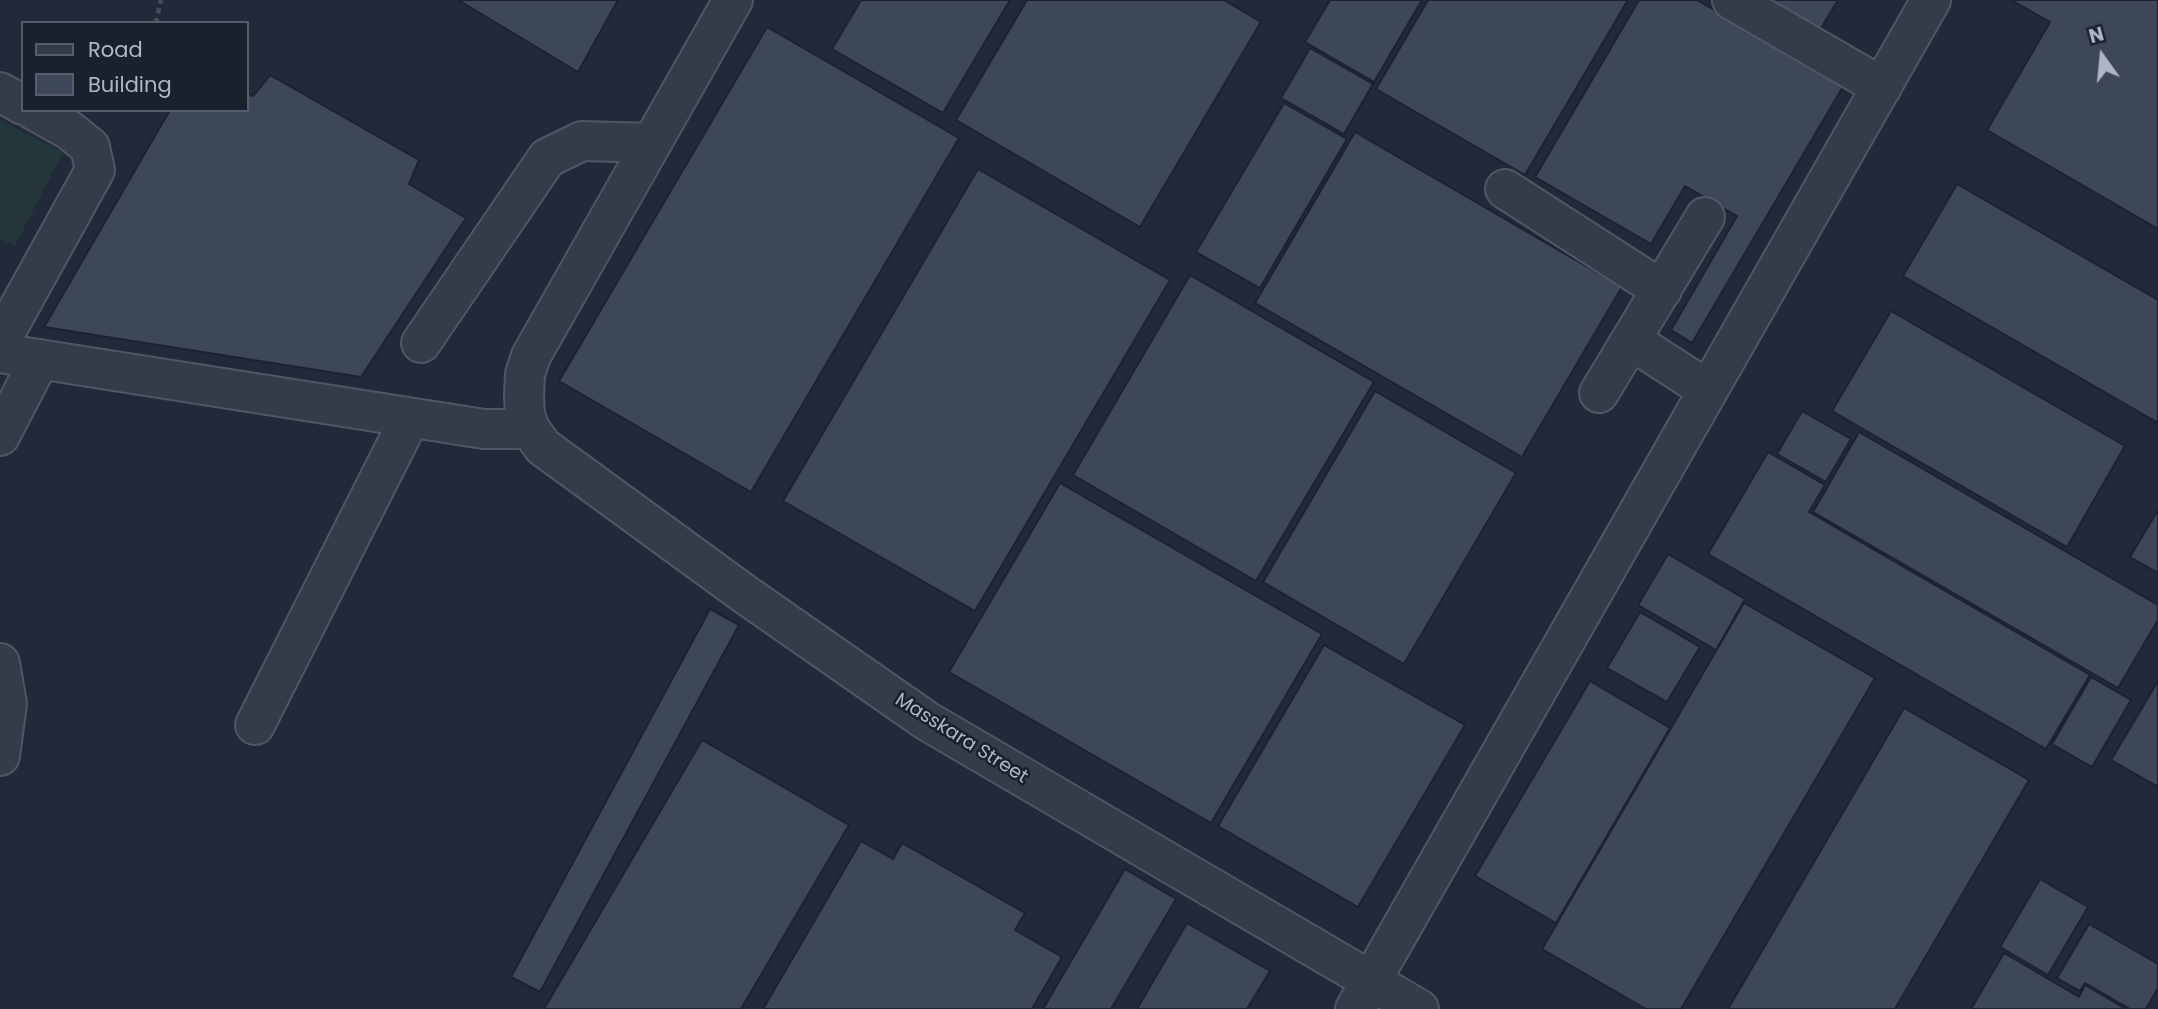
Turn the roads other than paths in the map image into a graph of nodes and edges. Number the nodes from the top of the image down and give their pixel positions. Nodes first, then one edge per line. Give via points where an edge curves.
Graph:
1 (733, 0) edge
2 (1732, 0) edge
3 (1931, 0) edge
4 (1882, 87) junction
5 (0, 92) edge
6 (21, 104) edge
7 (37, 112) edge
8 (652, 143) junction
9 (1505, 189) dead end
10 (1705, 217) dead end
11 (1662, 290) junction
12 (1632, 341) junction
13 (0, 342) edge
14 (421, 343) dead end
15 (0, 353) edge
16 (40, 359) junction
17 (1708, 390) junction
18 (1599, 393) dead end
19 (410, 418) junction
20 (530, 429) junction
21 (0, 436) edge
22 (0, 663) edge
23 (255, 724) dead end
24 (0, 756) edge
25 (1362, 995) edge
26 (1419, 1009) edge

1 - 8 street
2 - 4 street
3 - 4 street
4 - 17 street
5 - 6 street
7 - 13 street via 90,147 95,170
8 - 14 street via 582,141 547,158
8 - 20 street via 531,356 524,395
9 - 11 street
10 - 11 street
11 - 12 street
12 - 17 street
12 - 18 street
15 - 16 street
16 - 19 street
16 - 21 street
17 - 25 street
19 - 20 street via 484,429
19 - 23 street
20 - 25 street, Masskara Street via 543,447 927,721
22 - 24 street via 7,705
25 - 26 street, Masskara Street

